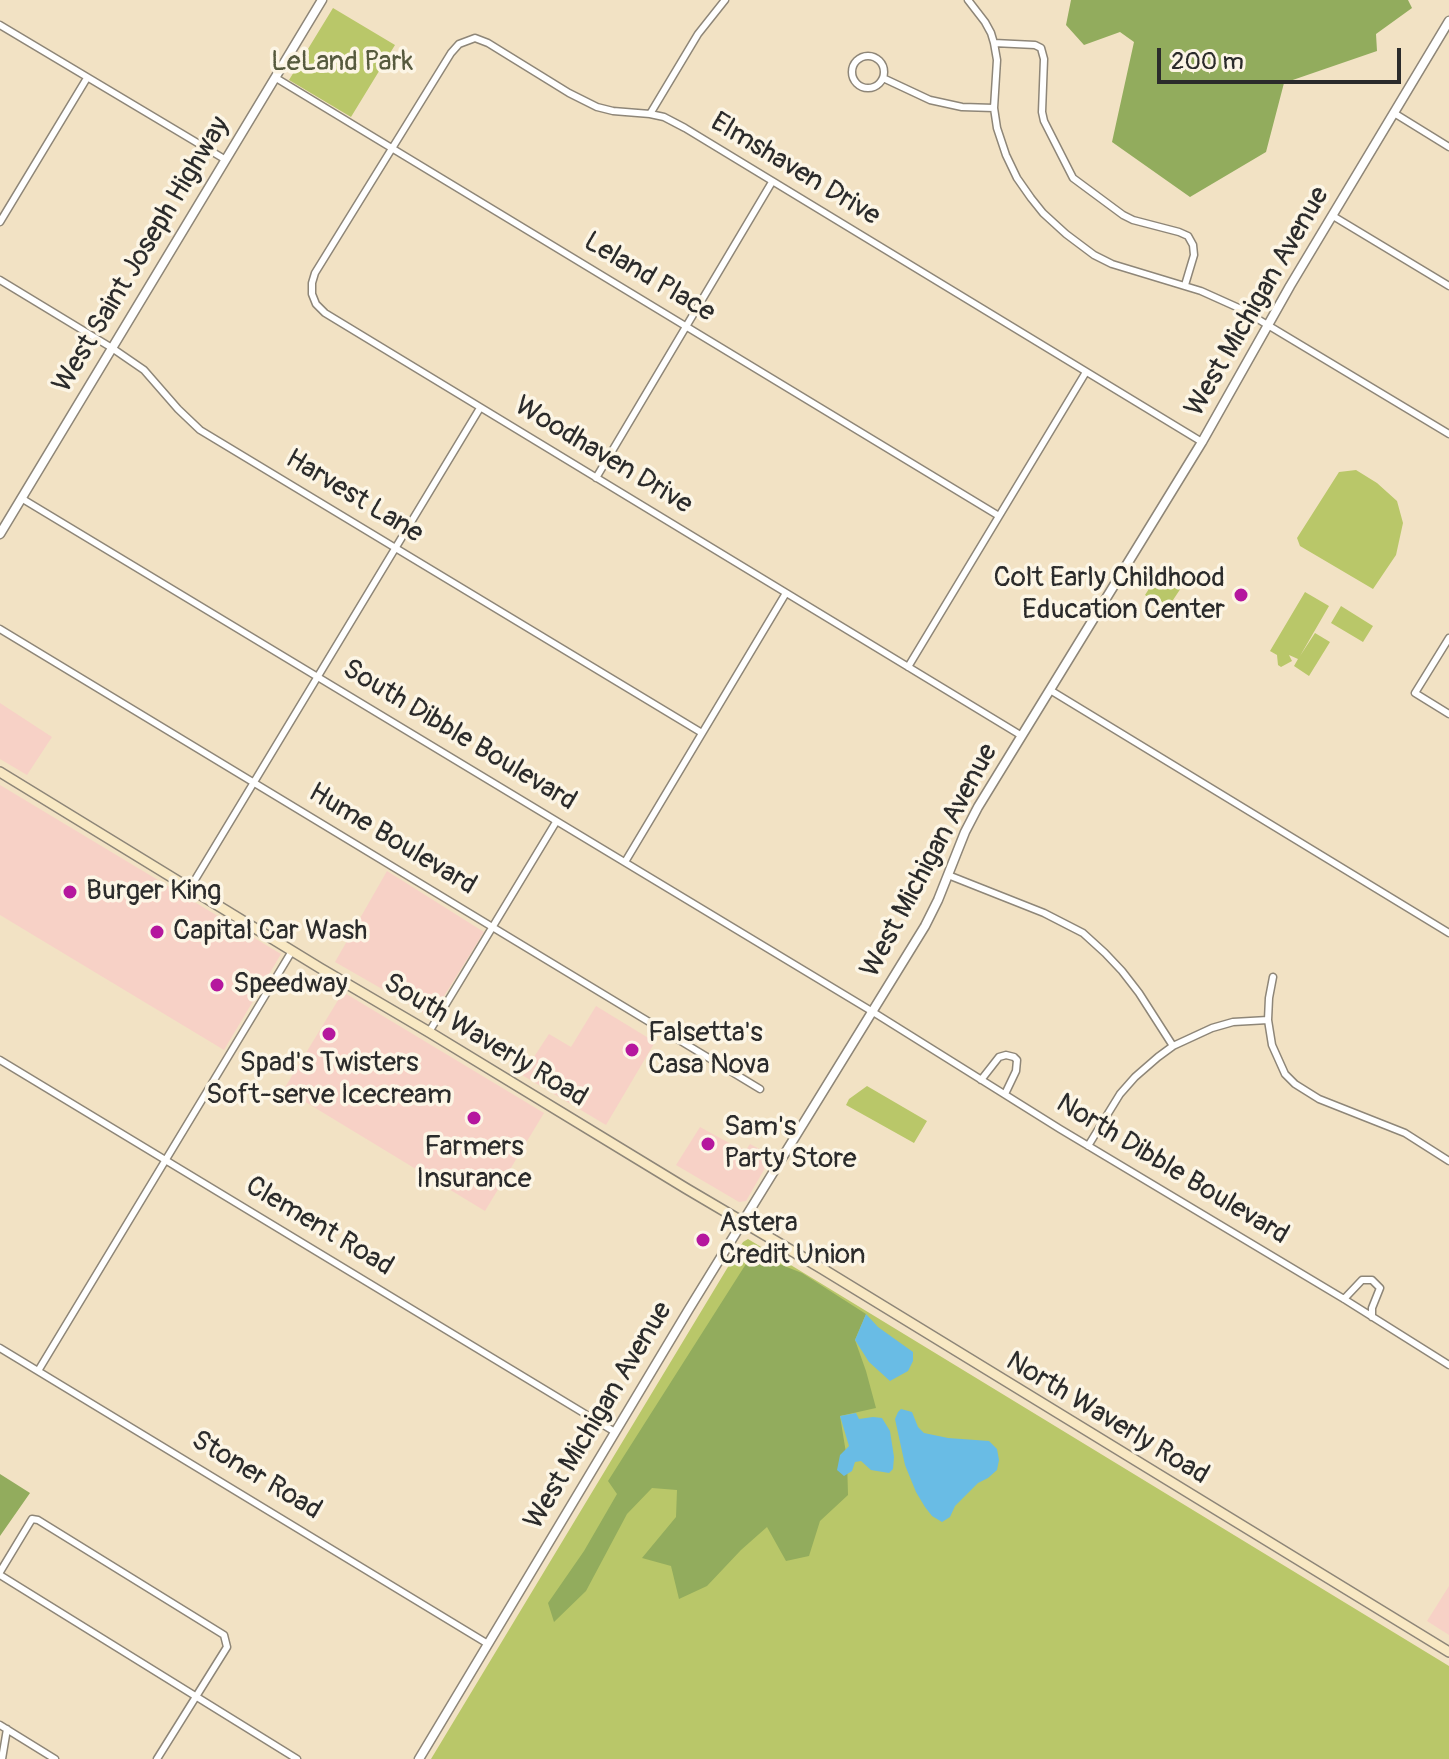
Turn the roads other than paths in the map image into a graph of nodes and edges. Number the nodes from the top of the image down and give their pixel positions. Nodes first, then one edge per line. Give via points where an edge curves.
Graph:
1 (322, 0) edge
2 (725, 0) edge
3 (968, 0) edge
4 (1449, 21) edge
5 (0, 25) edge
6 (994, 43) junction
7 (87, 78) junction
8 (276, 78) junction
9 (883, 78) junction
10 (994, 108) junction
11 (1394, 113) junction
12 (650, 114) junction
13 (1449, 147) edge
14 (393, 148) junction
15 (226, 160) junction
16 (772, 182) junction
17 (1333, 216) junction
18 (0, 222) edge
19 (0, 280) edge
20 (1185, 285) junction
21 (1449, 286) edge
22 (1269, 325) junction
23 (686, 327) junction
24 (112, 348) junction
25 (1086, 372) junction
26 (480, 408) junction
27 (1449, 434) edge
28 (1202, 442) junction
29 (596, 478) junction
30 (21, 498) junction
31 (999, 516) junction
32 (0, 534) edge
33 (395, 548) junction
34 (786, 593) junction
35 (0, 629) edge
36 (1449, 638) edge
37 (908, 667) junction
38 (318, 676) junction
39 (1050, 690) junction
40 (1449, 714) edge
41 (702, 733) junction
42 (1022, 736) junction
43 (0, 772) edge
44 (253, 782) junction
45 (556, 822) junction
46 (625, 862) junction
47 (948, 875) junction
48 (190, 888) junction
49 (493, 927) junction
50 (1449, 933) edge
51 (292, 951) junction
52 (1273, 977) dead end
53 (873, 1012) junction
54 (1268, 1020) junction
55 (429, 1032) junction
56 (1173, 1046) junction
57 (0, 1060) edge
58 (981, 1080) junction
59 (760, 1089) dead end
60 (1005, 1094) junction
61 (1088, 1146) junction
62 (166, 1160) junction
63 (1449, 1161) edge
64 (743, 1222) junction
65 (1344, 1299) junction
66 (1372, 1317) junction
67 (0, 1348) edge
68 (1449, 1365) edge
69 (38, 1371) junction
70 (615, 1432) junction
71 (0, 1574) edge
72 (488, 1644) junction
73 (1449, 1652) edge
74 (196, 1696) junction
75 (4, 1727) edge
76 (2, 1759) edge
77 (55, 1759) edge
78 (157, 1759) edge
79 (297, 1759) edge
80 (419, 1759) edge

1 - 8 street, West Saint Joseph Highway
2 - 12 street
3 - 6 street
4 - 11 street, West Michigan Avenue
5 - 7 street
6 - 10 street
6 - 20 street via 1041,48 1044,121 1073,178 1133,220 1188,236 1194,255
7 - 15 street
7 - 18 street
8 - 14 street, Leland Place
8 - 15 street, West Saint Joseph Highway
9 - 9 street via 882,63 874,57 855,63 852,74 861,86 871,88
9 - 10 street via 930,100
10 - 20 street via 1017,178 1043,213 1094,255
11 - 13 street
11 - 17 street, West Michigan Avenue
12 - 14 street, Elmshaven Drive via 597,107 475,38 451,53
12 - 16 street, Elmshaven Drive via 685,128
14 - 23 street, Leland Place
14 - 26 street, Woodhaven Drive via 315,273 312,294 325,313
15 - 24 street, West Saint Joseph Highway
16 - 23 street
16 - 25 street, Elmshaven Drive
17 - 21 street
17 - 22 street, West Michigan Avenue
19 - 24 street, Harvest Lane
20 - 22 street
22 - 27 street
22 - 28 street, West Michigan Avenue
23 - 29 street
23 - 31 street, Leland Place
24 - 30 street, West Saint Joseph Highway
24 - 33 street, Harvest Lane via 144,370 200,430
25 - 28 street, Elmshaven Drive
25 - 31 street
26 - 29 street, Woodhaven Drive
26 - 33 street
28 - 39 street, West Michigan Avenue
29 - 34 street, Woodhaven Drive
30 - 32 street, West Saint Joseph Highway
30 - 38 street, South Dibble Boulevard
31 - 37 street
33 - 38 street
33 - 41 street, Harvest Lane
34 - 37 street, Woodhaven Drive
34 - 41 street
35 - 44 street, Hume Boulevard
36 - 40 street via 1415,693
37 - 42 street, Woodhaven Drive
38 - 44 street
38 - 45 street, South Dibble Boulevard
39 - 42 street, West Michigan Avenue
39 - 50 street
41 - 46 street
42 - 47 street, West Michigan Avenue via 969,823
43 - 48 main road, South Waverly Road
44 - 48 street
44 - 49 street, Hume Boulevard
45 - 46 street, South Dibble Boulevard
45 - 49 street
46 - 53 street, South Dibble Boulevard
47 - 53 street, West Michigan Avenue via 925,926
47 - 56 street via 1083,933 1122,971
48 - 51 main road, South Waverly Road
49 - 55 street
49 - 59 street, Hume Boulevard
51 - 55 main road, South Waverly Road
51 - 62 street
52 - 54 street
53 - 58 street, North Dibble Boulevard
53 - 64 street, West Michigan Avenue
54 - 56 street via 1222,1025
54 - 63 street via 1279,1062 1295,1084 1335,1107 1405,1133
55 - 64 main road, South Waverly Road
56 - 61 street via 1120,1094
57 - 62 street, Clement Road
58 - 60 street, North Dibble Boulevard
58 - 60 street via 999,1057 1014,1057 1016,1071
60 - 61 street, North Dibble Boulevard
61 - 65 street, North Dibble Boulevard
62 - 69 street
62 - 70 street, Clement Road
64 - 70 street, West Michigan Avenue
64 - 73 main road, North Waverly Road
65 - 66 street, North Dibble Boulevard
65 - 66 street via 1362,1280 1372,1280 1380,1288
66 - 68 street, North Dibble Boulevard
67 - 69 street, Stoner Road
69 - 72 street, Stoner Road
70 - 72 street, West Michigan Avenue
71 - 74 street
71 - 74 street via 32,1519 38,1520 224,1635 227,1647
72 - 80 street, West Michigan Avenue
74 - 78 street
74 - 79 street
75 - 76 street
75 - 77 street

